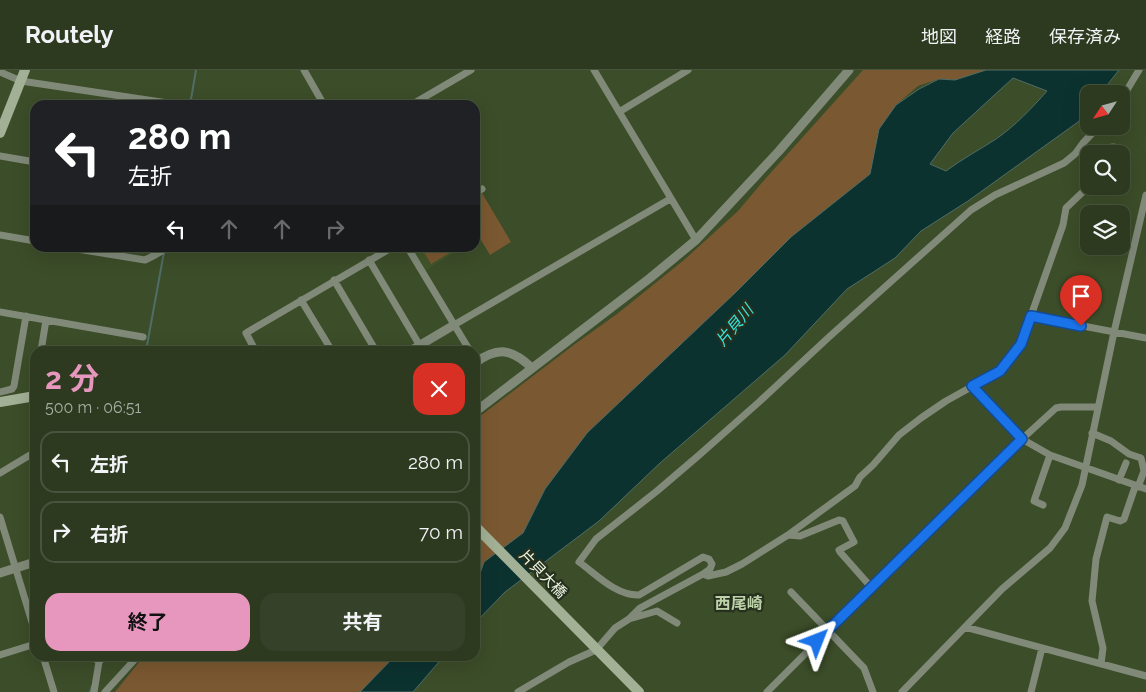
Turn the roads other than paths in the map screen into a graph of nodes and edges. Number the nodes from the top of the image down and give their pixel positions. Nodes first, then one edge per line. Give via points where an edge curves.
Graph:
1 (25, 70) edge
2 (304, 70) edge
3 (471, 70) edge
4 (594, 70) edge
5 (688, 70) edge
6 (849, 70) edge
7 (1139, 70) edge
8 (0, 72) edge
9 (21, 81) junction
10 (1130, 85) edge
11 (148, 100) edge
12 (321, 100) edge
13 (420, 100) edge
14 (619, 112) junction
15 (0, 133) edge
16 (1091, 135) edge
17 (1078, 151) joint
18 (0, 156) edge
19 (30, 161) edge
20 (1080, 195) edge
21 (1146, 195) edge
22 (670, 199) junction
23 (0, 235) edge
24 (30, 240) edge
25 (696, 240) junction
26 (96, 252) edge
27 (160, 252) edge
28 (384, 252) edge
29 (410, 252) edge
30 (370, 260) junction
31 (334, 280) junction
32 (301, 300) junction
33 (0, 312) edge
34 (26, 316) junction
35 (1031, 316) junction
36 (46, 320) junction
37 (454, 325) junction
38 (1114, 332) junction
39 (143, 337) dead end
40 (1146, 338) edge
41 (42, 346) edge
42 (253, 346) edge
43 (329, 346) edge
44 (373, 346) edge
45 (420, 346) edge
46 (424, 346) edge
47 (467, 346) edge
48 (480, 359) edge
49 (532, 368) junction
50 (972, 386) junction
51 (0, 392) edge
52 (30, 395) edge
53 (0, 402) edge
54 (1097, 407) junction
55 (480, 408) edge
56 (1092, 433) junction
57 (1022, 439) junction
58 (30, 455) edge
59 (1050, 455) junction
60 (1126, 463) dead end
61 (1085, 468) junction
62 (0, 473) edge
63 (1119, 480) junction
64 (1136, 487) junction
65 (1146, 489) edge
66 (1043, 505) dead end
67 (0, 517) edge
68 (480, 531) edge
69 (788, 535) junction
70 (30, 564) edge
71 (15, 568) junction
72 (0, 573) edge
73 (703, 574) junction
74 (871, 587) junction
75 (791, 592) dead end
76 (30, 616) edge
77 (629, 619) junction
78 (677, 623) dead end
79 (965, 627) junction
80 (828, 630) junction
81 (30, 646) edge
82 (593, 647) junction
83 (1042, 648) junction
84 (0, 655) edge
85 (45, 661) edge
86 (100, 661) edge
87 (133, 661) edge
88 (1101, 664) junction
89 (1146, 676) edge
90 (95, 691) edge
91 (54, 692) edge
92 (105, 692) edge
93 (518, 692) edge
94 (639, 692) edge
95 (767, 692) edge
96 (872, 692) edge
97 (902, 692) edge
98 (1031, 692) edge

1 - 9 main road
2 - 12 street
3 - 13 street
4 - 14 street
5 - 14 street
6 - 25 street
7 - 10 street
8 - 9 street
9 - 11 street
9 - 15 main road
14 - 22 street
16 - 17 street
17 - 73 street via 1064,163 971,210 698,456 596,539 579,562 620,591 631,595 639,595 704,557 712,564 710,570
18 - 19 street
20 - 35 street via 1066,208
21 - 38 street
22 - 25 street
22 - 37 street
23 - 24 street
25 - 49 street
26 - 27 street via 145,260
28 - 30 street
29 - 37 street
30 - 31 street
30 - 45 street
31 - 32 street
31 - 44 street
32 - 42 street via 246,333
32 - 43 street
33 - 34 street
34 - 36 street
34 - 51 street via 14,386
35 - 38 street
35 - 50 street via 1021,344 1000,371
36 - 39 street
36 - 41 street
37 - 46 street
37 - 47 street
38 - 40 street
38 - 54 street
48 - 49 street via 504,351 521,357
49 - 55 street
50 - 57 street
50 - 69 street via 900,435 855,486
52 - 53 main road
54 - 56 street
54 - 57 street via 1056,408
56 - 61 street
56 - 64 street via 1141,458 1144,471
57 - 59 street
57 - 74 street
58 - 62 street
59 - 61 street
59 - 66 street via 1034,501
60 - 63 street
61 - 63 street
61 - 79 street via 1082,485 1065,528 1050,548 1002,588
63 - 64 street
64 - 65 street
64 - 88 street via 1124,519 1107,518 1096,559 1092,601 1103,648
67 - 71 street
68 - 82 main road, 片貝大橋
69 - 73 street via 726,572
69 - 74 street via 800,536 843,521 854,542 839,550
70 - 71 street
71 - 72 street
71 - 76 street
73 - 77 street via 640,608
74 - 80 street
75 - 80 street
77 - 78 street via 657,611
77 - 82 street
79 - 83 street
79 - 97 street
80 - 95 street
80 - 96 street via 864,668
81 - 84 street
82 - 93 street
82 - 94 main road, 片貝大橋
83 - 88 street
83 - 98 street
85 - 91 street
86 - 90 street
87 - 92 street
88 - 89 street
90 - 92 street

